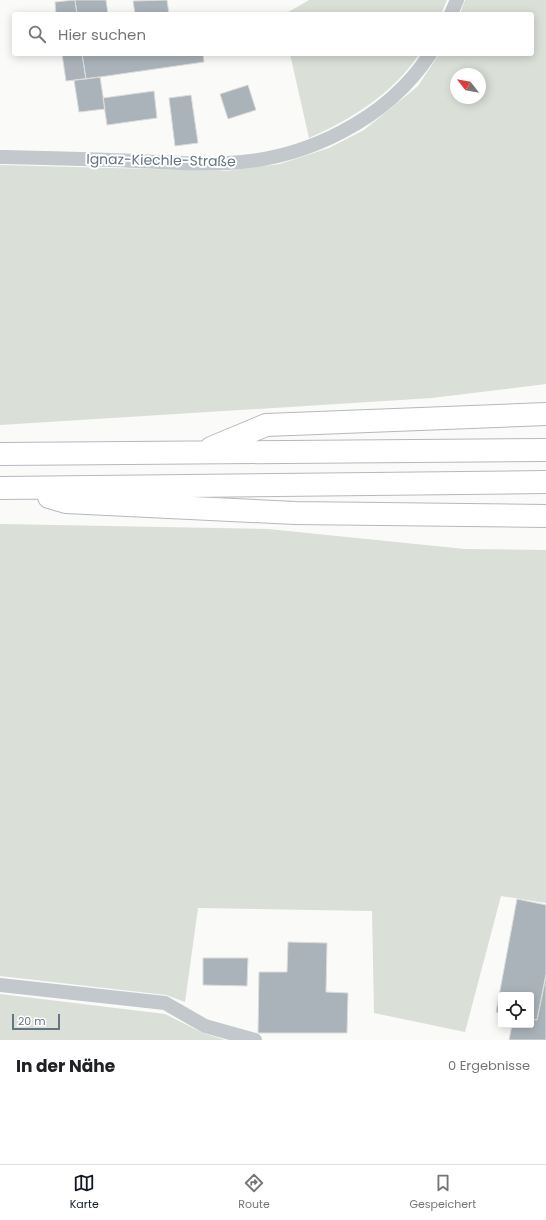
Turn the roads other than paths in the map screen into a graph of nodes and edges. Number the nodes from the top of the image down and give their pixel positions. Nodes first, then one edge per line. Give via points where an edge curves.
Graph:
1 (457, 0) edge
2 (452, 12) edge
3 (428, 56) edge
4 (0, 157) edge
5 (546, 414) edge
6 (546, 450) edge
7 (201, 453) junction
8 (0, 454) edge
9 (546, 482) edge
10 (9, 488) edge
11 (546, 516) edge
12 (0, 985) edge
13 (255, 1040) edge

1 - 2 street
3 - 4 street, Ignaz-Kiechle-Straße via 395,94 358,123 326,140 276,156 227,163
5 - 7 highway via 266,425
6 - 7 highway
7 - 8 highway
9 - 10 highway
10 - 11 highway via 66,502 82,503 295,514
12 - 13 street via 165,1003 205,1026

